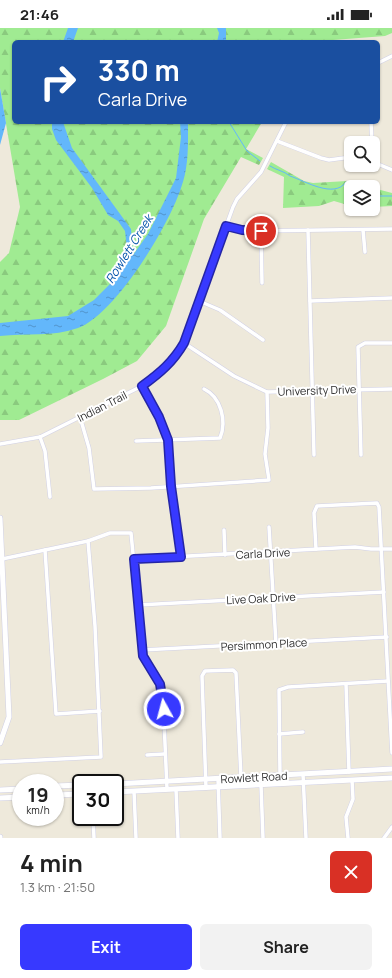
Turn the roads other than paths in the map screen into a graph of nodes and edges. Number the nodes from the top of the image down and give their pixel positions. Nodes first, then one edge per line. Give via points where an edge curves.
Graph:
1 (392, 56) edge
2 (380, 62) edge
3 (285, 124) edge
4 (370, 124) edge
5 (371, 136) edge
6 (277, 140) junction
7 (344, 158) edge
8 (380, 165) edge
9 (392, 170) edge
10 (226, 226) junction
11 (392, 229) edge
12 (308, 230) junction
13 (363, 230) junction
14 (261, 231) junction
15 (365, 252) dead end
16 (262, 283) dead end
17 (392, 298) edge
18 (199, 301) junction
19 (310, 301) junction
20 (263, 340) dead end
21 (184, 343) junction
22 (392, 343) edge
23 (142, 386) junction
24 (392, 388) edge
25 (204, 389) dead end
26 (359, 389) junction
27 (312, 390) junction
28 (267, 392) junction
29 (80, 417) junction
30 (40, 437) junction
31 (168, 440) junction
32 (136, 441) dead end
33 (0, 444) edge
34 (314, 455) dead end
35 (361, 455) dead end
36 (171, 486) junction
37 (50, 497) dead end
38 (0, 518) edge
39 (269, 527) dead end
40 (224, 530) dead end
41 (88, 541) junction
42 (316, 549) junction
43 (382, 549) junction
44 (392, 549) edge
45 (45, 550) junction
46 (270, 552) junction
47 (225, 555) junction
48 (181, 557) junction
49 (2, 559) junction
50 (134, 559) junction
51 (384, 592) junction
52 (274, 597) junction
53 (138, 605) junction
54 (387, 637) junction
55 (276, 643) junction
56 (142, 650) junction
57 (388, 681) junction
58 (346, 684) junction
59 (164, 709) junction
60 (146, 710) dead end
61 (100, 711) junction
62 (303, 732) dead end
63 (279, 734) junction
64 (0, 743) edge
65 (392, 753) edge
66 (164, 754) junction
67 (147, 755) dead end
68 (0, 762) edge
69 (392, 770) edge
70 (349, 772) junction
71 (302, 774) junction
72 (280, 775) junction
73 (241, 777) junction
74 (392, 778) edge
75 (206, 779) junction
76 (218, 779) junction
77 (352, 780) junction
78 (166, 781) junction
79 (124, 783) edge
80 (303, 783) junction
81 (261, 785) junction
82 (219, 787) junction
83 (206, 788) junction
84 (12, 789) edge
85 (167, 789) junction
86 (176, 789) junction
87 (0, 790) edge
88 (134, 791) junction
89 (124, 792) edge
90 (12, 797) edge
91 (0, 798) edge
92 (93, 826) edge
93 (392, 827) edge
94 (94, 838) edge
95 (136, 838) edge
96 (178, 838) edge
97 (220, 838) edge
98 (263, 838) edge
99 (306, 838) edge
100 (348, 838) edge
101 (384, 838) edge

1 - 2 street
3 - 6 street, Indian Trail
4 - 5 street
6 - 7 street via 321,158 329,160
6 - 10 street, Indian Trail via 262,172 237,199
8 - 9 street
10 - 14 street
10 - 18 street, Indian Trail
11 - 13 street
12 - 13 street
12 - 14 street
12 - 19 street
13 - 15 street
14 - 16 street
17 - 19 street
18 - 20 street via 220,310
18 - 21 street, Indian Trail
19 - 27 street
21 - 23 street, Indian Trail via 164,370
21 - 28 street, University Drive via 234,376
22 - 26 street via 365,344 358,347
23 - 29 street, Indian Trail
23 - 31 street
24 - 26 street, University Drive
25 - 31 street via 215,398 220,408 220,438
26 - 27 street, University Drive
26 - 35 street
27 - 28 street, University Drive
27 - 34 street
28 - 36 street via 268,428 265,454 269,480
29 - 30 street, Indian Trail
29 - 36 street via 90,448 94,489
30 - 33 street, Indian Trail
30 - 37 street via 45,451
31 - 32 street
31 - 36 street
36 - 48 street
38 - 49 main road
39 - 46 street
40 - 47 street
41 - 45 street
41 - 50 street via 110,532 131,533
41 - 61 street
42 - 43 street, Carla Drive
42 - 43 street via 314,513 317,506 377,503
42 - 46 street, Carla Drive
43 - 44 street, Carla Drive
43 - 51 street
45 - 49 street
45 - 61 street via 56,714
46 - 47 street, Carla Drive
46 - 52 street
47 - 48 street, Carla Drive
48 - 50 street, Carla Drive
49 - 64 main road via 9,717
50 - 53 street
51 - 52 street, Live Oak Drive
51 - 54 street
52 - 53 street, Live Oak Drive
52 - 55 street
53 - 56 street
54 - 55 street, Persimmon Place
54 - 57 street
55 - 56 street, Persimmon Place
56 - 59 street via 144,661 160,684
57 - 58 street
57 - 65 street
58 - 63 street via 281,688 278,692
58 - 70 street
59 - 60 street
59 - 66 street
61 - 68 street via 101,757
62 - 63 street
63 - 72 street
66 - 67 street
66 - 78 street
69 - 70 main road, Rowlett Road
70 - 71 main road, Rowlett Road
71 - 72 main road, Rowlett Road
71 - 80 street
72 - 73 main road, Rowlett Road
73 - 75 street via 236,673 233,670 205,671 202,676
73 - 76 main road, Rowlett Road
74 - 77 main road, Rowlett Road
75 - 76 main road, Rowlett Road
75 - 78 main road, Rowlett Road
75 - 83 street
76 - 82 street
77 - 80 main road, Rowlett Road
77 - 100 street via 353,799 346,817
78 - 79 main road, Rowlett Road
78 - 85 street
80 - 81 main road, Rowlett Road
80 - 99 street
81 - 82 main road, Rowlett Road
81 - 98 street
82 - 83 main road, Rowlett Road
82 - 97 street
83 - 86 main road, Rowlett Road
84 - 87 main road
85 - 86 main road, Rowlett Road
85 - 88 main road, Rowlett Road
86 - 96 street
88 - 89 main road, Rowlett Road
88 - 95 street
90 - 91 main road
92 - 94 street
93 - 101 street

